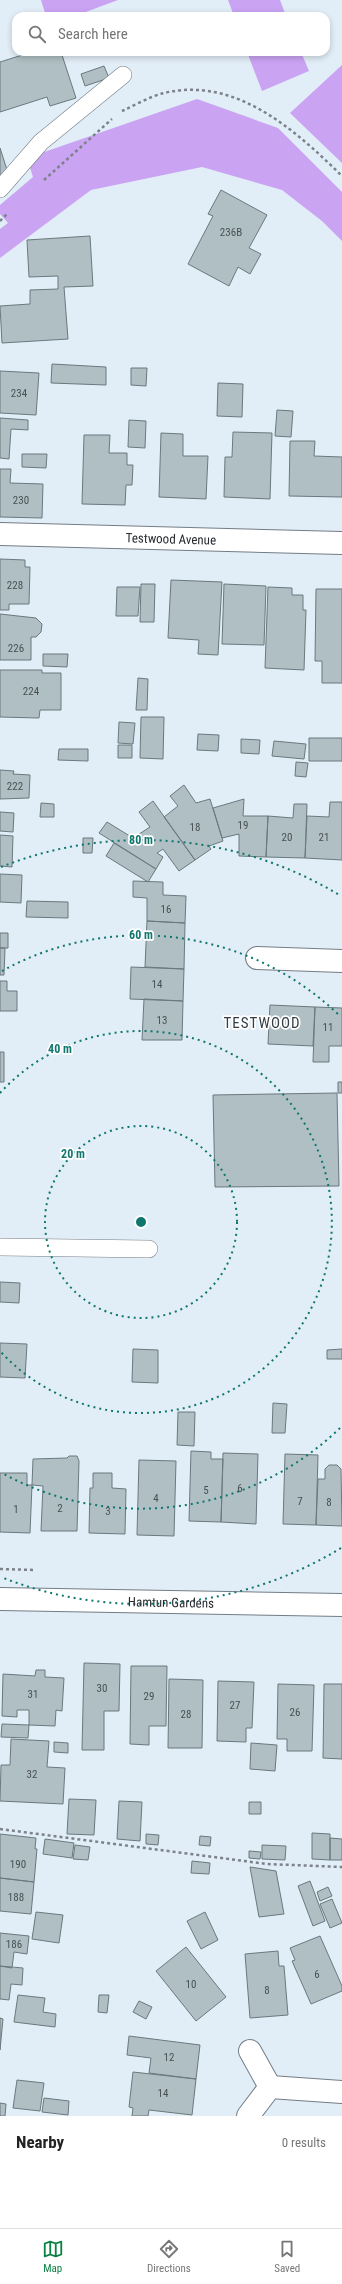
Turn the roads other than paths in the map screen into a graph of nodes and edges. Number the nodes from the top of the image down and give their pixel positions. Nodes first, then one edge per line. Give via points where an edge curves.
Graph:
1 (123, 75) dead end
2 (0, 189) edge
3 (0, 534) edge
4 (342, 543) edge
5 (257, 958) dead end
6 (342, 961) edge
7 (0, 1247) edge
8 (149, 1249) dead end
9 (0, 1599) edge
10 (342, 1605) edge
11 (250, 2051) dead end
12 (270, 2087) junction
13 (342, 2092) edge
14 (248, 2116) edge

1 - 2 lane via 41,142
3 - 4 street, Testwood Avenue
5 - 6 street
7 - 8 lane
9 - 10 street, Hamtun Gardens
11 - 12 street
12 - 13 street
12 - 14 street

